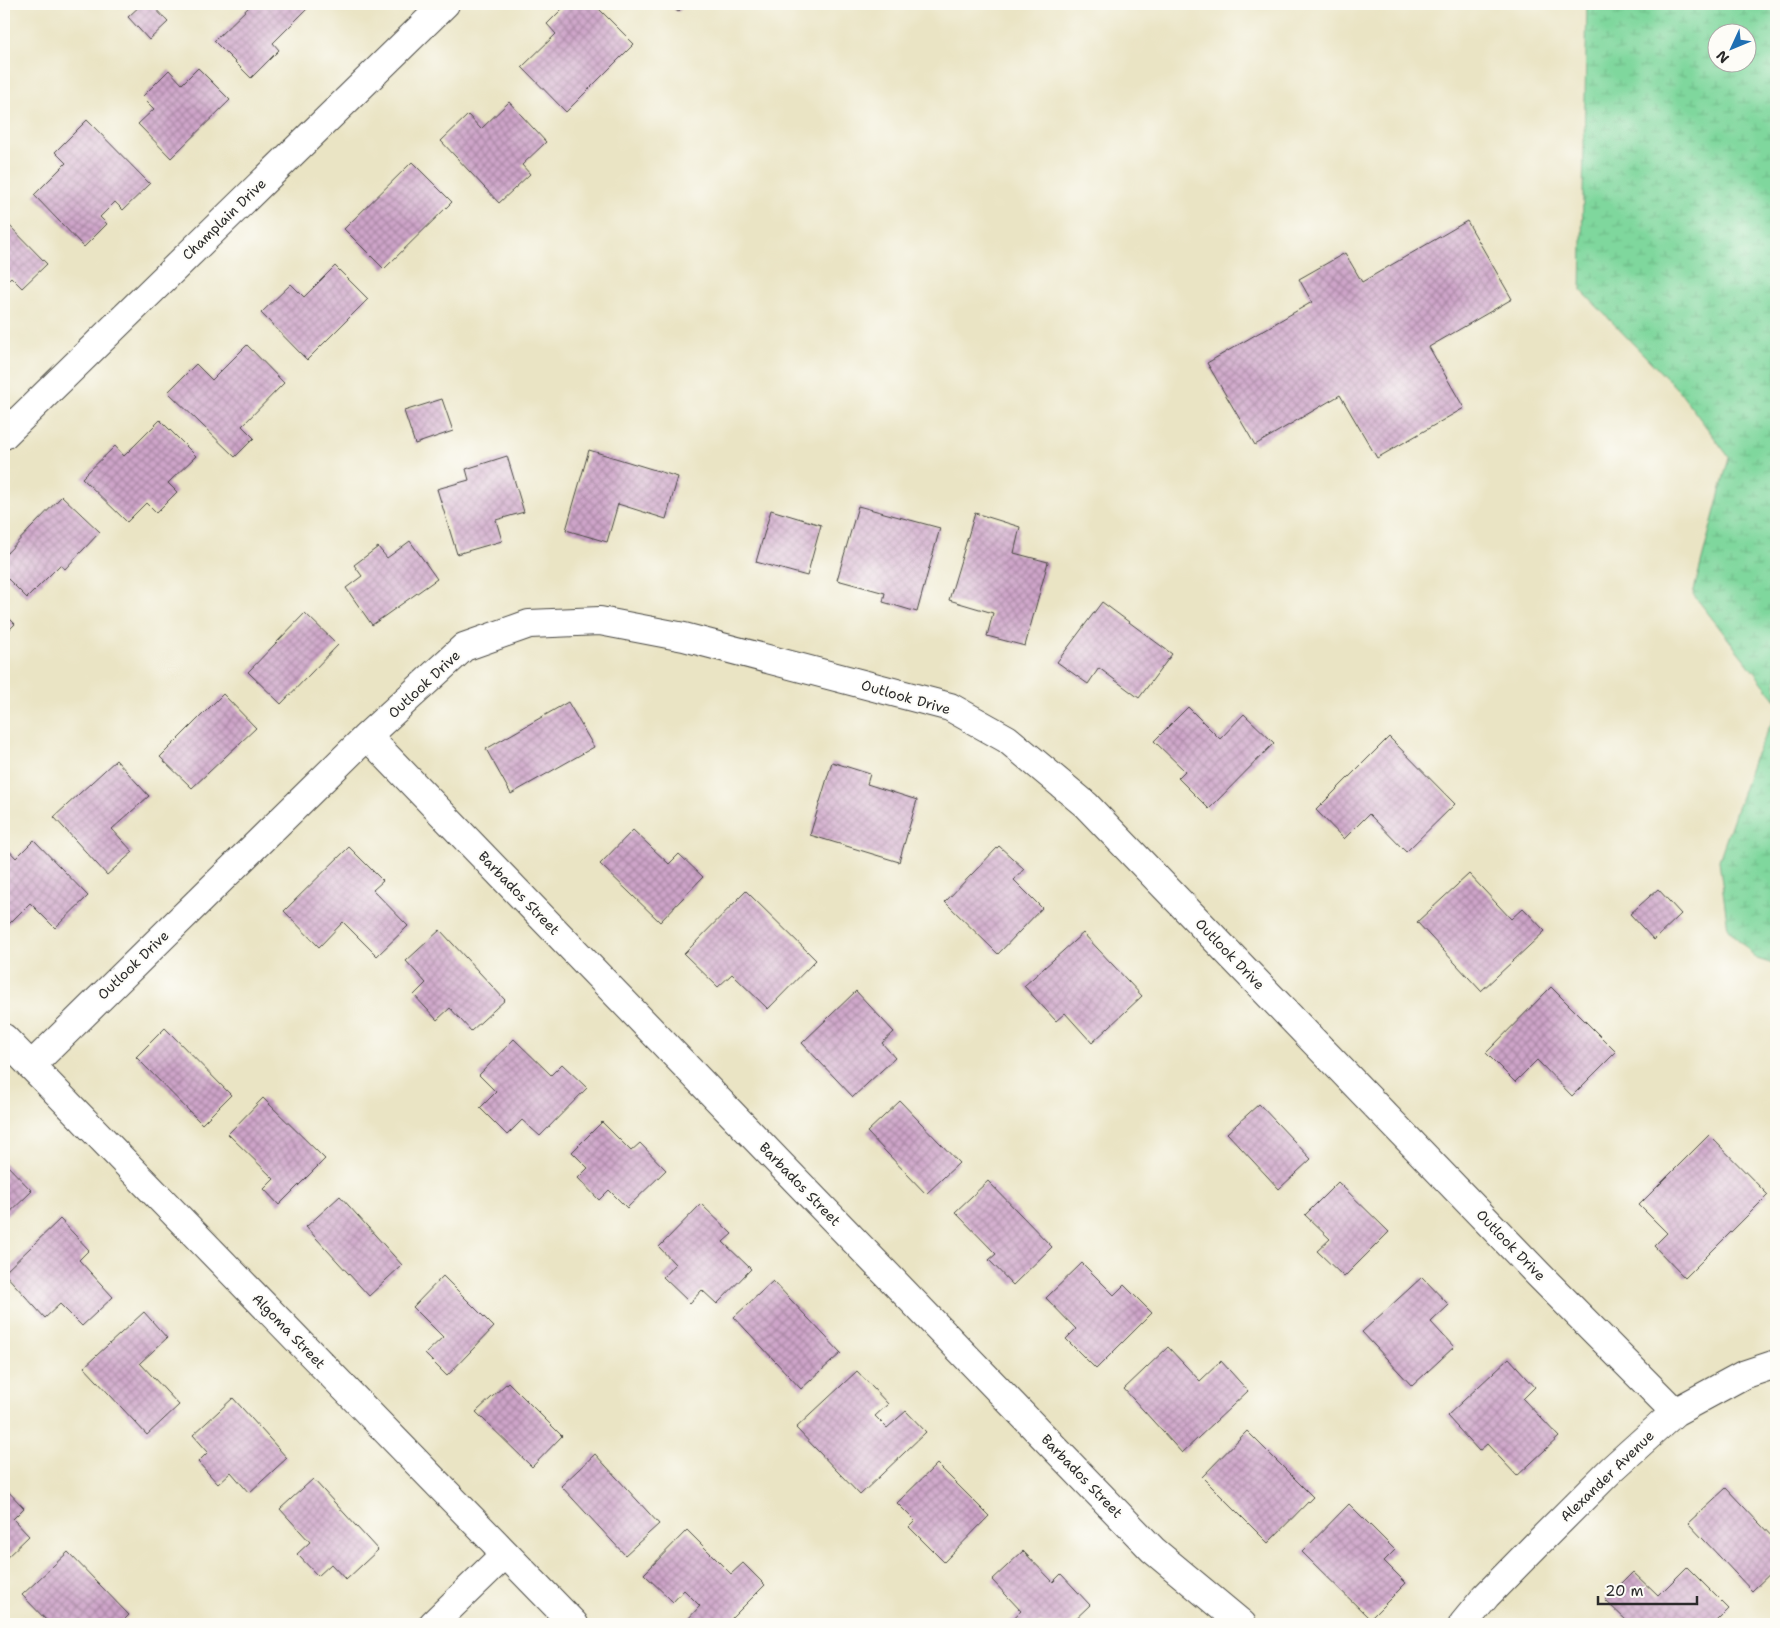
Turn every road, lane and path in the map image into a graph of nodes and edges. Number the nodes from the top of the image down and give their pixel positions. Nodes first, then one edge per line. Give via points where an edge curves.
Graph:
1 (445, 4) edge
2 (4, 435) edge
3 (367, 736) junction
4 (4, 1038) edge
5 (31, 1066) junction
6 (1776, 1364) edge
7 (1675, 1412) junction
8 (505, 1554) junction
9 (433, 1624) edge
10 (574, 1624) edge
11 (1242, 1624) edge
12 (1463, 1624) edge

1 - 2 street, Champlain Drive
3 - 5 street, Outlook Drive
3 - 7 street, Outlook Drive via 464,648 529,624 600,621 684,637 950,707 1007,739 1086,805
3 - 11 street, Barbados Street via 1153,1550
4 - 5 street, Algoma Street
5 - 8 street, Algoma Street
6 - 7 street, Alexander Avenue via 1743,1375
7 - 12 street, Alexander Avenue via 1612,1469 1486,1596
8 - 9 street
8 - 10 street, Algoma Street

